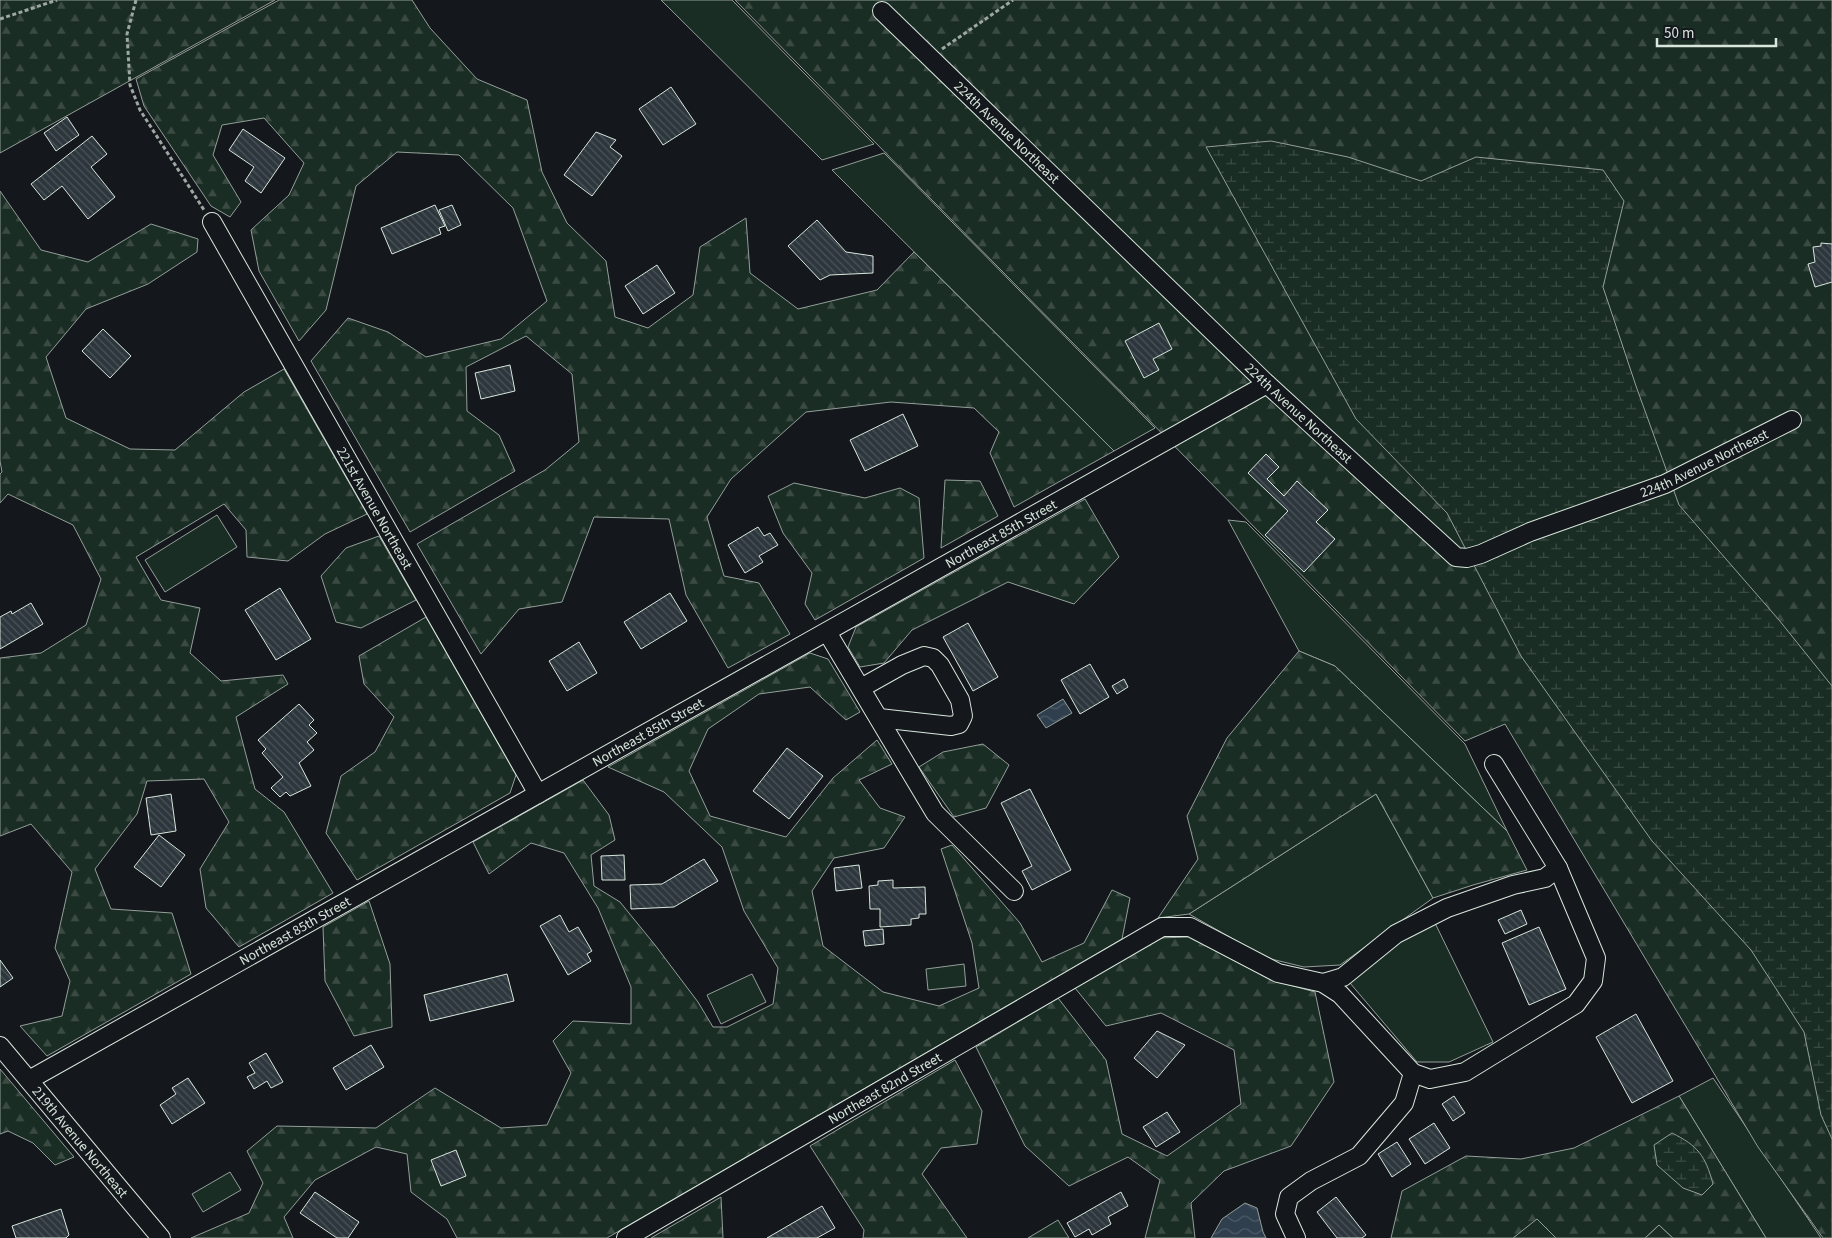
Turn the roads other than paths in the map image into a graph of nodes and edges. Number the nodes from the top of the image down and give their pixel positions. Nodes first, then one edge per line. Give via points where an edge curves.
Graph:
1 (882, 11) dead end
2 (212, 222) road end
3 (1267, 384) junction
4 (1792, 420) dead end
5 (827, 632) junction
6 (861, 688) junction
7 (879, 718) junction
8 (1494, 764) dead end
9 (538, 794) junction
10 (1558, 868) junction
11 (1014, 891) dead end
12 (1323, 983) junction
13 (0, 1046) edge
14 (1413, 1073) junction
15 (29, 1080) junction
16 (161, 1238) edge
17 (626, 1238) edge
18 (1296, 1238) edge

1 - 3 street, 224th Avenue Northeast
2 - 9 street, 221st Avenue Northeast
3 - 4 street, 224th Avenue Northeast via 1456,557 1467,558 1665,484
3 - 5 street, Northeast 85th Street
5 - 6 street
5 - 9 street, Northeast 85th Street
6 - 7 street
6 - 7 street via 902,665 924,656 933,658 960,700 963,716 959,724 950,726
7 - 11 street via 935,813
8 - 10 street
9 - 15 street, Northeast 85th Street
10 - 12 street via 1545,878 1513,885 1447,908 1396,934 1343,977
10 - 14 street via 1596,958 1592,980 1576,1004 1465,1072 1430,1079
12 - 14 street via 1340,994
12 - 17 street, Northeast 82nd Street via 1278,973 1190,927 1162,928
13 - 15 street, 219th Avenue Northeast
14 - 18 street via 1404,1103 1358,1156 1311,1181 1289,1197 1285,1214
15 - 16 street, 219th Avenue Northeast

